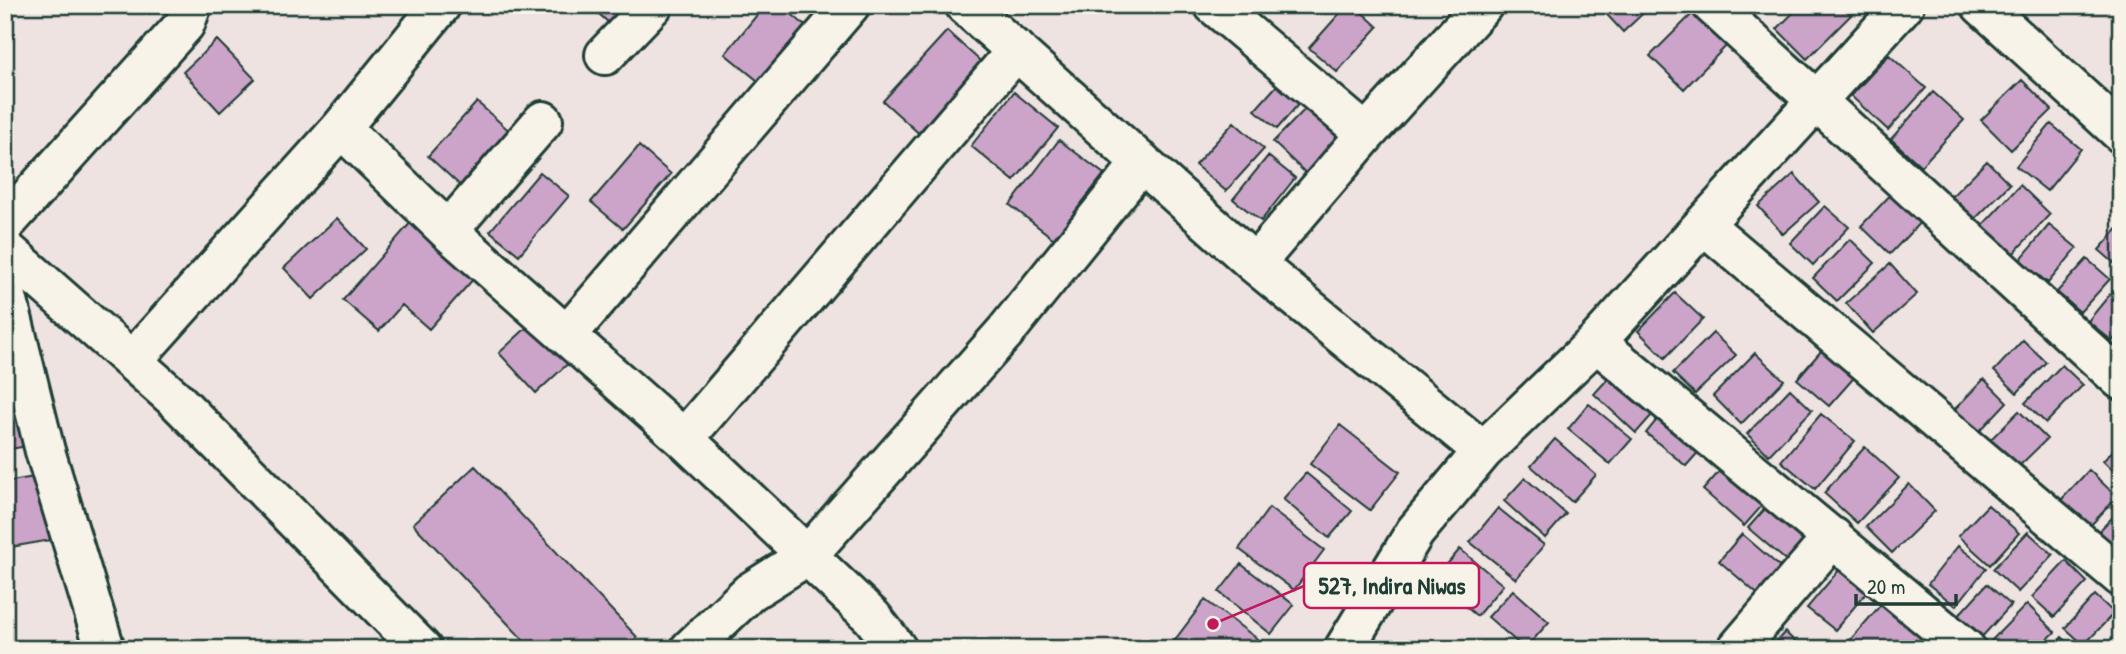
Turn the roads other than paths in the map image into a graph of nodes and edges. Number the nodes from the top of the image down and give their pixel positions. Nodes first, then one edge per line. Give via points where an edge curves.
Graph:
1 (192, 5) edge
2 (441, 5) edge
3 (653, 5) edge
4 (850, 5) edge
5 (965, 5) edge
6 (1214, 5) edge
7 (1712, 5) edge
8 (1904, 5) edge
9 (1981, 5) edge
10 (1469, 10) edge
11 (1017, 50) junction
12 (605, 55) dead end
13 (1817, 102) junction
14 (543, 121) dead end
15 (341, 128) junction
16 (2121, 133) edge
17 (1366, 134) junction
18 (1142, 162) junction
19 (5, 223) edge
20 (1704, 225) junction
21 (448, 231) junction
22 (5, 249) edge
23 (1255, 264) junction
24 (5, 289) edge
25 (567, 335) junction
26 (1596, 342) junction
27 (132, 361) junction
28 (2121, 380) edge
29 (684, 439) junction
30 (1483, 451) junction
31 (1833, 537) junction
32 (807, 556) junction
33 (2121, 577) edge
34 (105, 649) edge
35 (422, 649) edge
36 (690, 649) edge
37 (897, 649) edge
38 (1344, 649) edge
39 (1737, 649) edge
40 (1966, 649) edge

1 - 19 street via 185,23
2 - 15 street
3 - 12 street
4 - 25 street
5 - 11 street
6 - 17 street
7 - 13 street
8 - 13 street
9 - 16 street
10 - 17 street
11 - 18 street
11 - 29 street
13 - 20 street
13 - 28 street
14 - 21 street
15 - 21 street
15 - 27 street
17 - 23 street
18 - 23 street
18 - 32 street via 1006,331
20 - 26 street
20 - 33 street
21 - 25 street
22 - 27 street
23 - 30 street
24 - 34 street via 45,451
25 - 29 street
26 - 30 street
26 - 31 street
27 - 35 street
29 - 32 street
30 - 38 street via 1415,532
31 - 39 street
31 - 40 street
32 - 36 street via 750,592
32 - 37 street via 872,617

